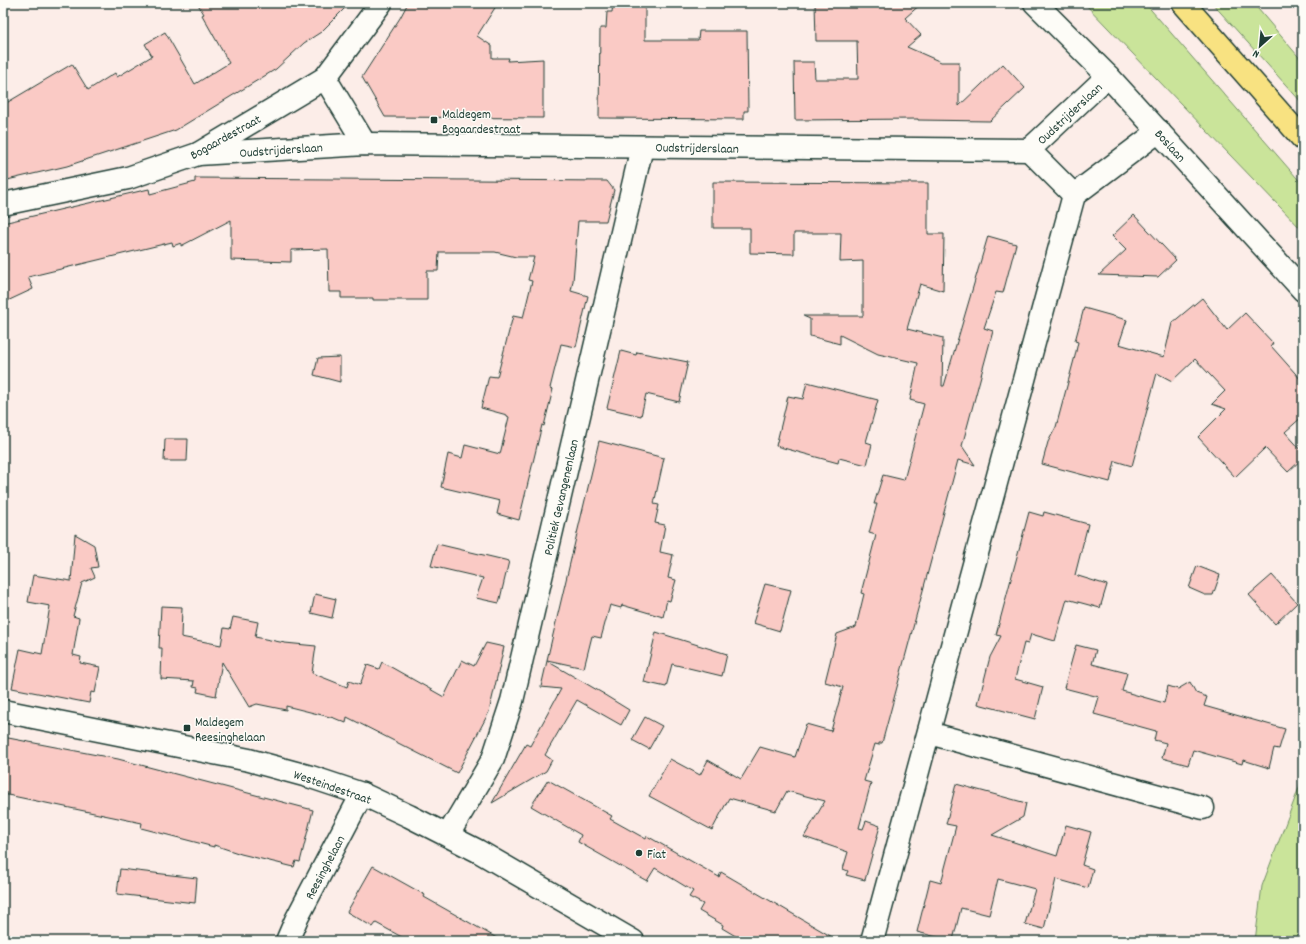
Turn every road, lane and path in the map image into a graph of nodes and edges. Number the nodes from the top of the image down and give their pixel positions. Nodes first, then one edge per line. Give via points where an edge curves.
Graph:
1 (381, 3) edge
2 (1035, 3) edge
3 (1183, 3) edge
4 (1108, 76) junction
5 (325, 78) junction
6 (1159, 131) junction
7 (1303, 139) edge
8 (365, 144) junction
9 (642, 146) junction
10 (1029, 150) junction
11 (198, 154) junction
12 (1074, 195) junction
13 (3, 204) edge
14 (1303, 290) edge
15 (3, 711) edge
16 (928, 733) junction
17 (362, 794) junction
18 (1203, 808) dead end
19 (448, 836) junction
20 (287, 941) edge
21 (633, 941) edge
22 (872, 941) edge

1 - 5 street, Bogaardestraat
2 - 4 street, Boslaan
3 - 7 main road
4 - 6 street, Boslaan
4 - 10 street, Oudstrijderslaan
5 - 8 street
5 - 11 street, Bogaardestraat
6 - 12 street
6 - 14 street, Boslaan
8 - 9 street, Oudstrijderslaan
8 - 11 street, Oudstrijderslaan
9 - 10 street, Oudstrijderslaan
9 - 19 street, Politiek Gevangenenlaan via 512,701 493,759
10 - 12 street, Oudstrijderslaan
11 - 13 street, Bogaardestraat via 128,178
12 - 16 street
15 - 17 street, Westeindestraat via 249,760
16 - 18 street
16 - 22 street
17 - 19 street, Westeindestraat
17 - 20 street, Reesinghelaan
19 - 21 street, Westeindestraat

